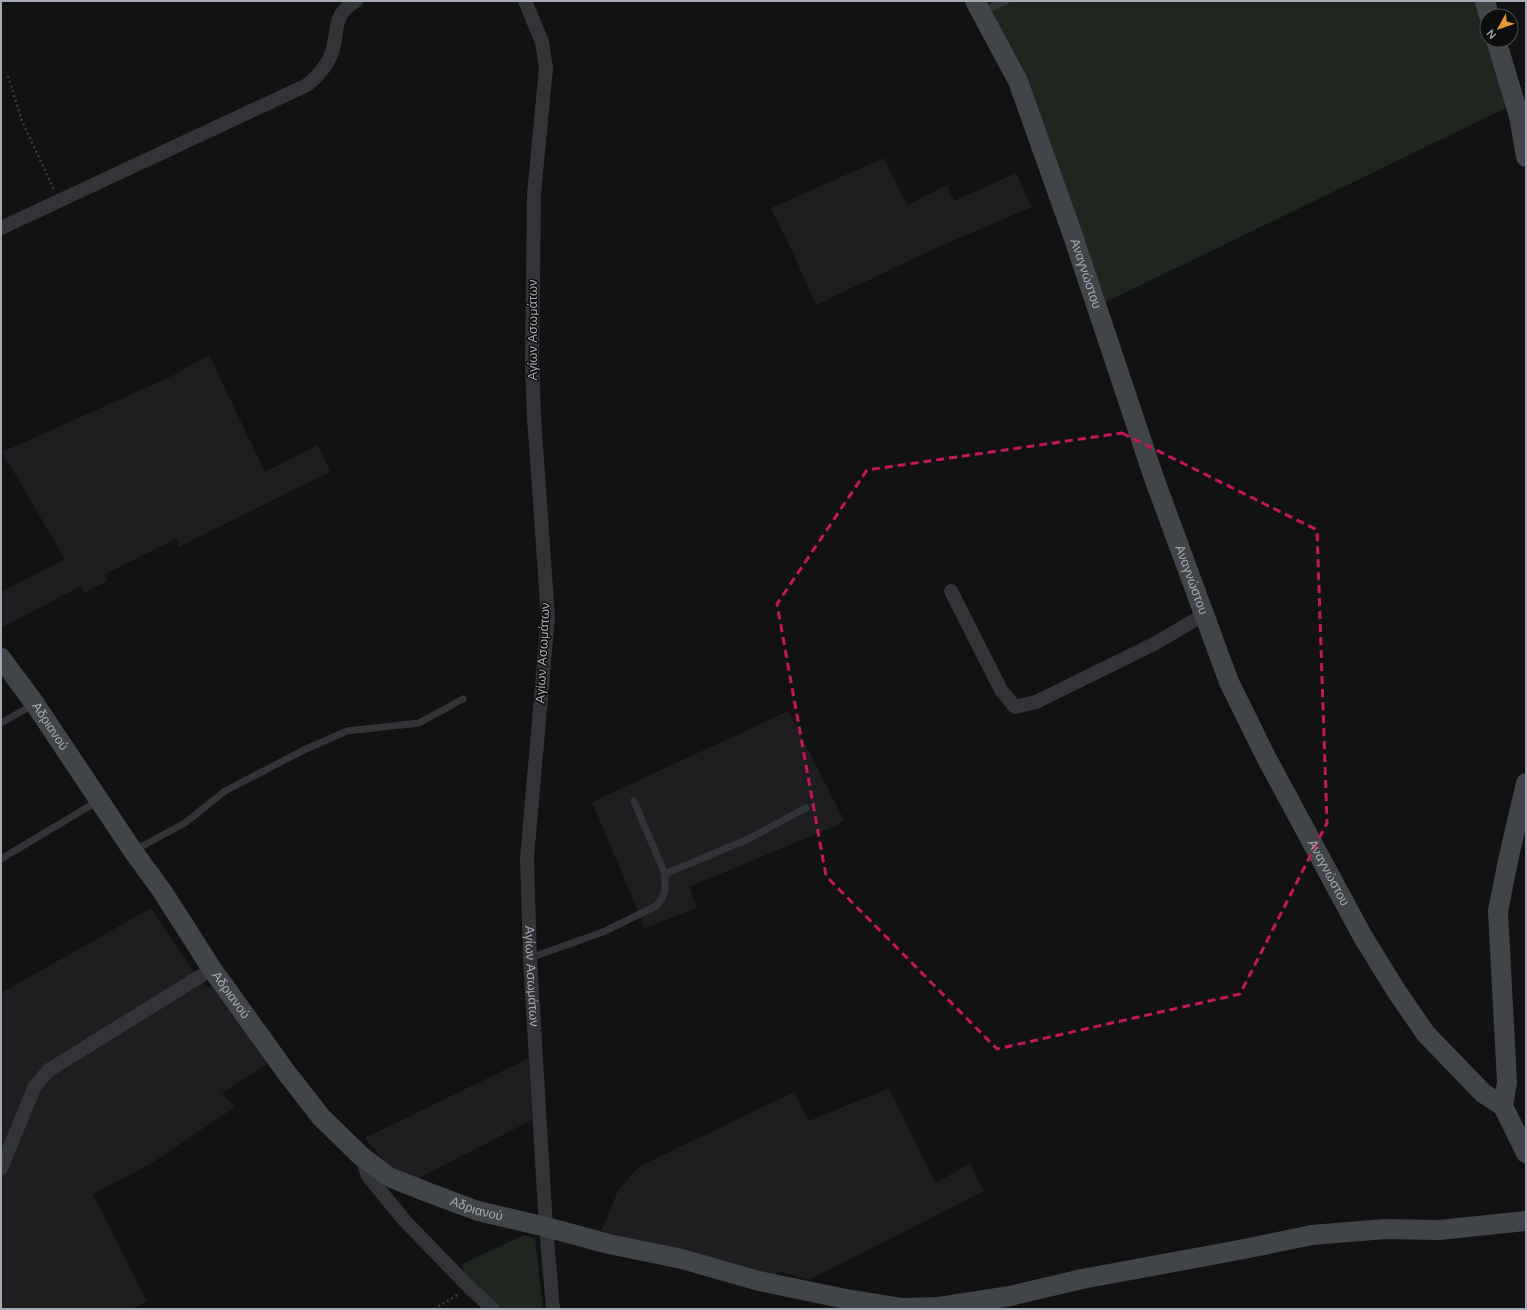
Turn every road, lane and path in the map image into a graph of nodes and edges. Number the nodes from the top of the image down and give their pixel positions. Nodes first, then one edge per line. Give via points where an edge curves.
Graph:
1 (356, 1) edge
2 (525, 1) edge
3 (1006, 1) edge
4 (988, 6) edge
5 (1499, 48) edge
6 (8, 76) dead end
7 (1523, 114) edge
8 (1526, 157) edge
9 (59, 201) junction
10 (1, 228) edge
11 (950, 591) dead end
12 (1205, 614) junction
13 (1, 658) edge
14 (464, 699) dead end
15 (35, 704) junction
16 (1, 723) edge
17 (1526, 784) edge
18 (100, 800) junction
19 (634, 801) dead end
20 (806, 808) dead end
21 (133, 851) junction
22 (1, 859) edge
23 (665, 874) junction
24 (530, 958) junction
25 (212, 969) junction
26 (1503, 1106) junction
27 (1526, 1153) edge
28 (361, 1156) junction
29 (1, 1168) edge
30 (1526, 1221) edge
31 (546, 1226) junction
32 (469, 1287) junction
33 (933, 1308) edge
34 (434, 1309) edge
35 (493, 1309) edge
36 (553, 1309) edge

1 - 9 street via 341,13 330,56 323,69 308,85
2 - 24 street, Αγίων Ασωμάτων via 542,42 546,68 534,194 532,364 548,617 527,858
3 - 4 lane
4 - 12 street, Αναγνώστου via 1018,81 1154,478
5 - 7 street
6 - 9 path via 22,122
7 - 8 street
9 - 10 street
11 - 12 street via 1001,690 1015,707 1036,702 1154,644
12 - 26 street, Αναγνώστου via 1229,682 1363,937 1426,1034 1483,1093
13 - 15 street, Αδριανού
14 - 21 lane via 419,724 347,731 304,750 225,791 185,823
15 - 16 lane
15 - 18 street, Αδριανού
17 - 26 street via 1498,912 1506,1082
18 - 21 street, Αδριανού
18 - 22 lane
19 - 23 lane
20 - 23 lane via 748,839
21 - 25 street, Αδριανού
23 - 24 lane via 665,892 656,906 602,932
24 - 31 street, Αγίων Ασωμάτων
25 - 28 street, Αδριανού via 321,1117
25 - 29 street via 49,1070 35,1086
26 - 27 street
28 - 31 street, Αδριανού via 388,1177 427,1192 478,1211
28 - 32 street via 368,1176 400,1216
30 - 33 street, Αδριανού via 1439,1230 1385,1229 1312,1235 1082,1279 1010,1296
31 - 33 street, Αδριανού via 609,1244 682,1259 766,1283 902,1308
31 - 36 street, Αγίων Ασωμάτων
32 - 34 path
32 - 35 street

